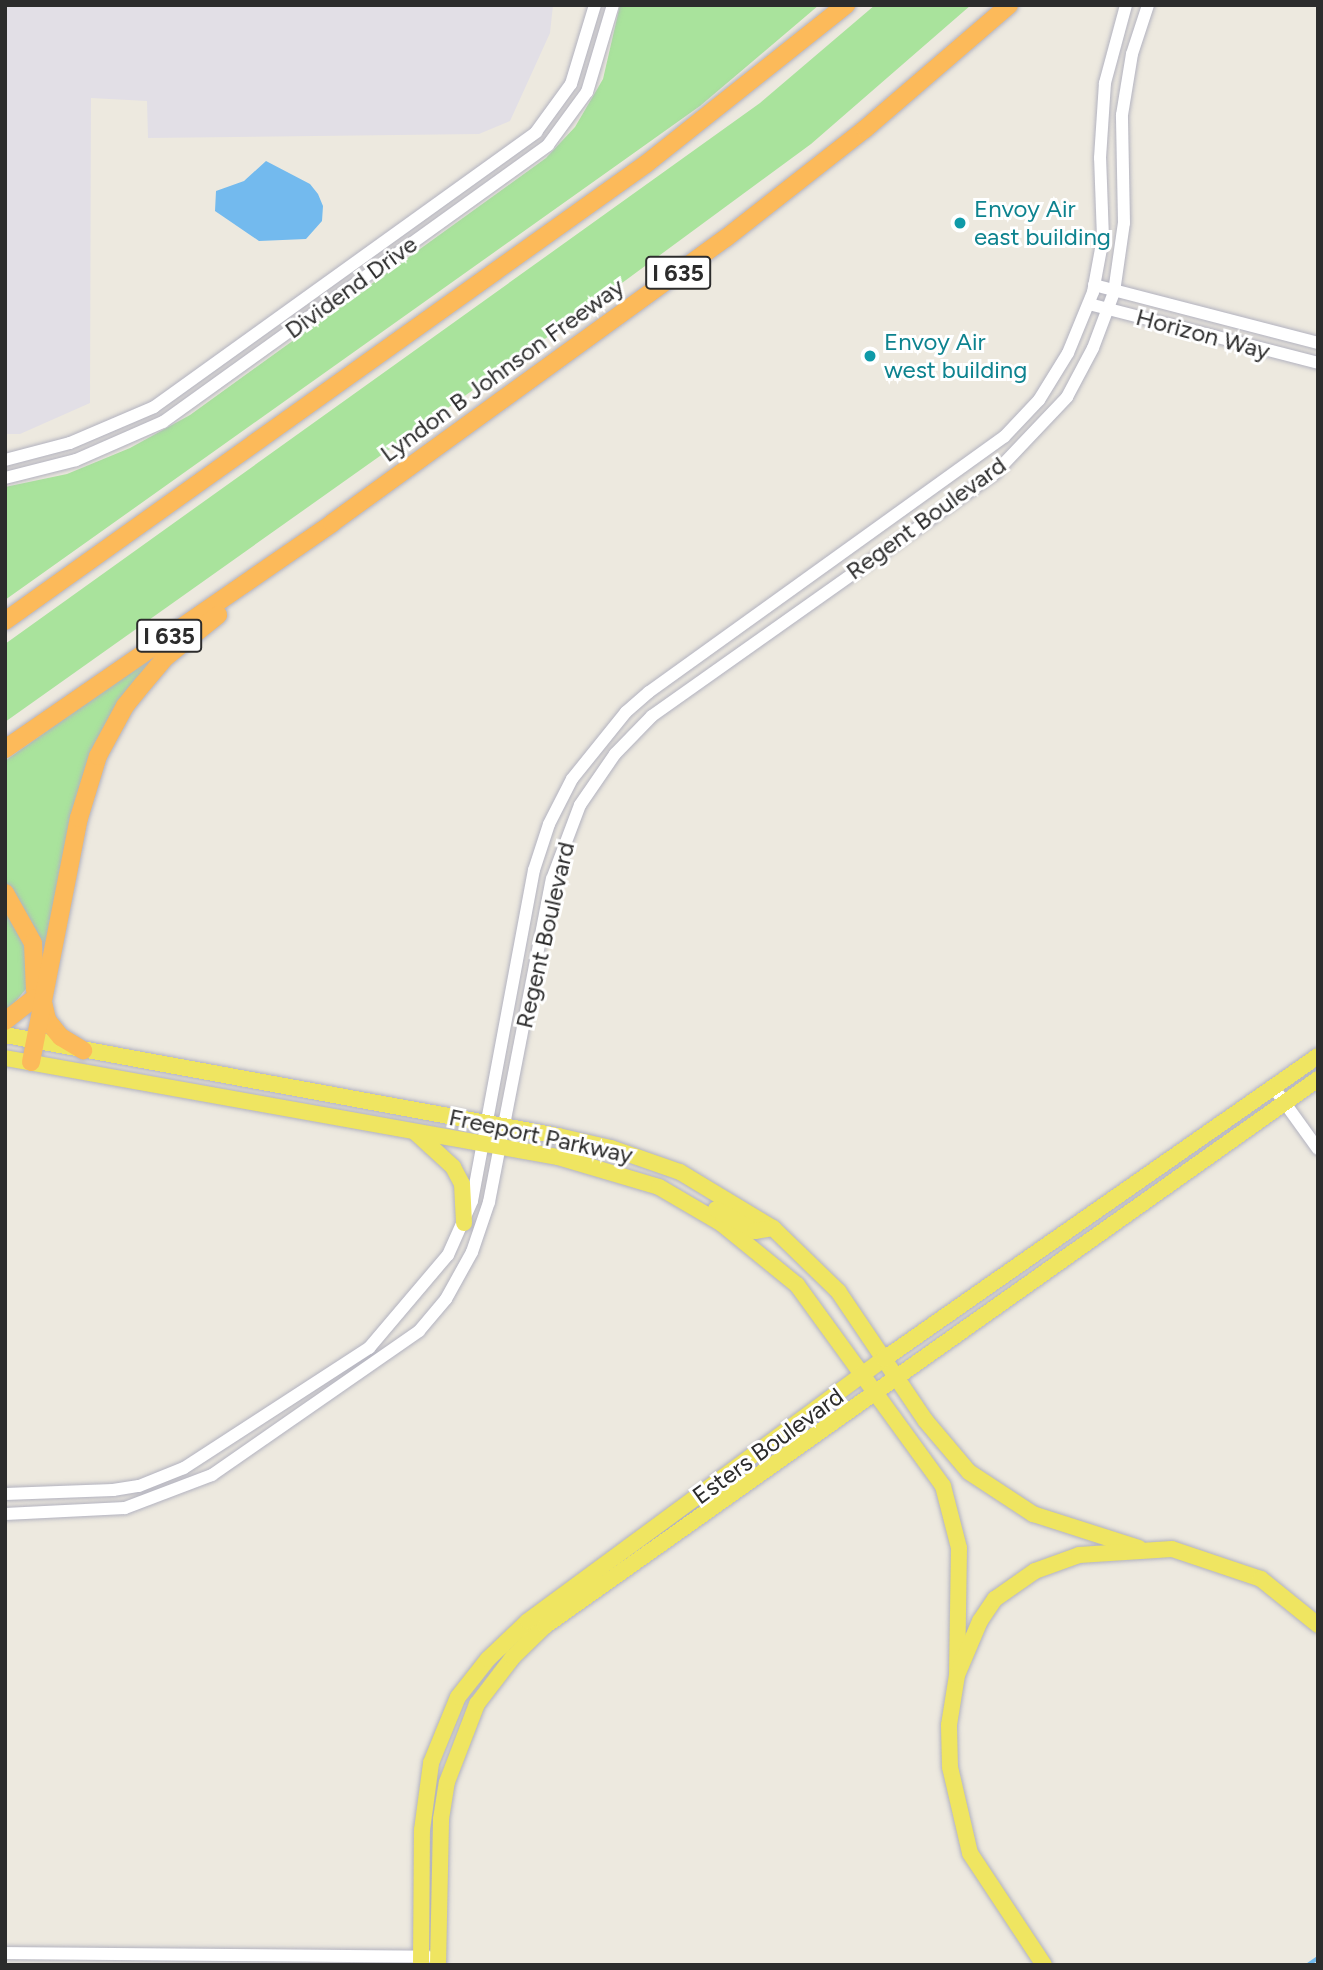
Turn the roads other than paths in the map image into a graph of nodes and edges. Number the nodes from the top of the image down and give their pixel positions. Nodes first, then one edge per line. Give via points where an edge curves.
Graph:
1 (595, 5) edge
2 (613, 5) edge
3 (846, 5) edge
4 (1009, 5) edge
5 (1126, 5) edge
6 (1148, 5) edge
7 (400, 230) junction
8 (411, 244) junction
9 (1094, 285) junction
10 (1114, 292) junction
11 (1089, 304) junction
12 (1109, 308) junction
13 (1318, 343) edge
14 (1318, 363) edge
15 (5, 460) edge
16 (5, 478) edge
17 (332, 523) junction
18 (5, 621) edge
19 (5, 749) edge
20 (5, 892) edge
21 (38, 998) junction
22 (5, 1021) edge
23 (5, 1035) edge
24 (30, 1040) junction
25 (83, 1050) junction
26 (1318, 1056) edge
27 (19, 1061) edge
28 (1318, 1079) edge
29 (1274, 1088) junction
30 (1284, 1103) junction
31 (486, 1122) junction
32 (505, 1126) junction
33 (410, 1129) junction
34 (482, 1143) junction
35 (501, 1146) junction
36 (1318, 1149) edge
37 (690, 1204) junction
38 (464, 1223) junction
39 (773, 1228) junction
40 (884, 1359) junction
41 (864, 1375) junction
42 (895, 1377) junction
43 (877, 1390) junction
44 (5, 1494) edge
45 (5, 1514) edge
46 (1139, 1548) junction
47 (1318, 1625) edge
48 (957, 1675) junction
49 (5, 1953) edge
50 (421, 1961) edge
51 (438, 1961) edge
52 (1044, 1965) edge

1 - 7 street, Dividend Drive via 571,84 536,132
2 - 8 street, Dividend Drive via 587,92 548,145
3 - 18 highway via 646,164
4 - 17 highway, Lyndon B Johnson Freeway / I 635 via 865,129 726,238
5 - 9 street, Regent Boulevard via 1105,83 1100,158 1103,238
6 - 10 street, Regent Boulevard via 1132,54 1122,115 1124,223
7 - 8 street
7 - 15 street, Dividend Drive via 154,407 70,443
8 - 16 street, Dividend Drive via 163,422 76,460
9 - 10 street, Horizon Way
9 - 11 street, Regent Boulevard
10 - 12 street, Regent Boulevard
10 - 13 street, Horizon Way
11 - 12 street, Horizon Way
11 - 31 street, Regent Boulevard via 1054,377 1004,437 649,692 626,712 579,769 549,824 534,870
12 - 14 street, Horizon Way
12 - 32 street, Regent Boulevard via 1067,397 995,473 652,716 607,765 580,806 558,859
17 - 19 highway, Lyndon B Johnson Freeway / I 635
17 - 21 highway via 166,657 125,706 88,781
20 - 21 highway via 33,943
21 - 22 highway
21 - 24 highway
21 - 25 highway via 61,1037
23 - 24 main road, Freeport Parkway
24 - 25 main road, Freeport Parkway
24 - 27 highway
25 - 31 main road, Freeport Parkway
26 - 29 main road, Esters Boulevard
27 - 33 main road, Freeport Parkway
28 - 30 main road, Esters Boulevard
29 - 30 street
29 - 40 main road, Esters Boulevard
30 - 36 street
30 - 42 main road, Esters Boulevard
31 - 32 main road, Freeport Parkway
31 - 34 street, Regent Boulevard
32 - 35 street, Regent Boulevard
32 - 39 main road, Freeport Parkway via 638,1156 701,1184
33 - 34 main road, Freeport Parkway
33 - 38 main road via 453,1167 461,1184
34 - 35 main road, Freeport Parkway
34 - 38 street, Regent Boulevard
35 - 37 main road, Freeport Parkway via 601,1168 659,1187
35 - 45 street, Regent Boulevard via 480,1230 449,1295 419,1331 363,1373 229,1465 180,1490 100,1513
37 - 39 main road via 711,1207 755,1231
37 - 41 main road, Freeport Parkway via 760,1252 797,1285
38 - 44 street, Regent Boulevard via 428,1281 369,1348 208,1454 139,1486 69,1494
39 - 40 main road, Freeport Parkway via 838,1291
40 - 41 main road, Esters Boulevard
40 - 42 main road, Freeport Parkway
41 - 43 main road, Freeport Parkway
41 - 50 main road, Esters Boulevard via 527,1621 458,1697 439,1735 425,1794
42 - 43 main road, Esters Boulevard
42 - 46 main road, Freeport Parkway via 945,1447 994,1492 1033,1514
43 - 48 main road, Freeport Parkway via 943,1486 955,1523 961,1574
43 - 51 main road, Esters Boulevard via 545,1626 488,1688 456,1748 447,1782 441,1819
46 - 47 main road via 1186,1552 1261,1579
46 - 48 main road via 1079,1555 1010,1585 982,1616
48 - 52 main road via 949,1725 950,1767 964,1835 979,1871
49 - 50 street
50 - 51 street

